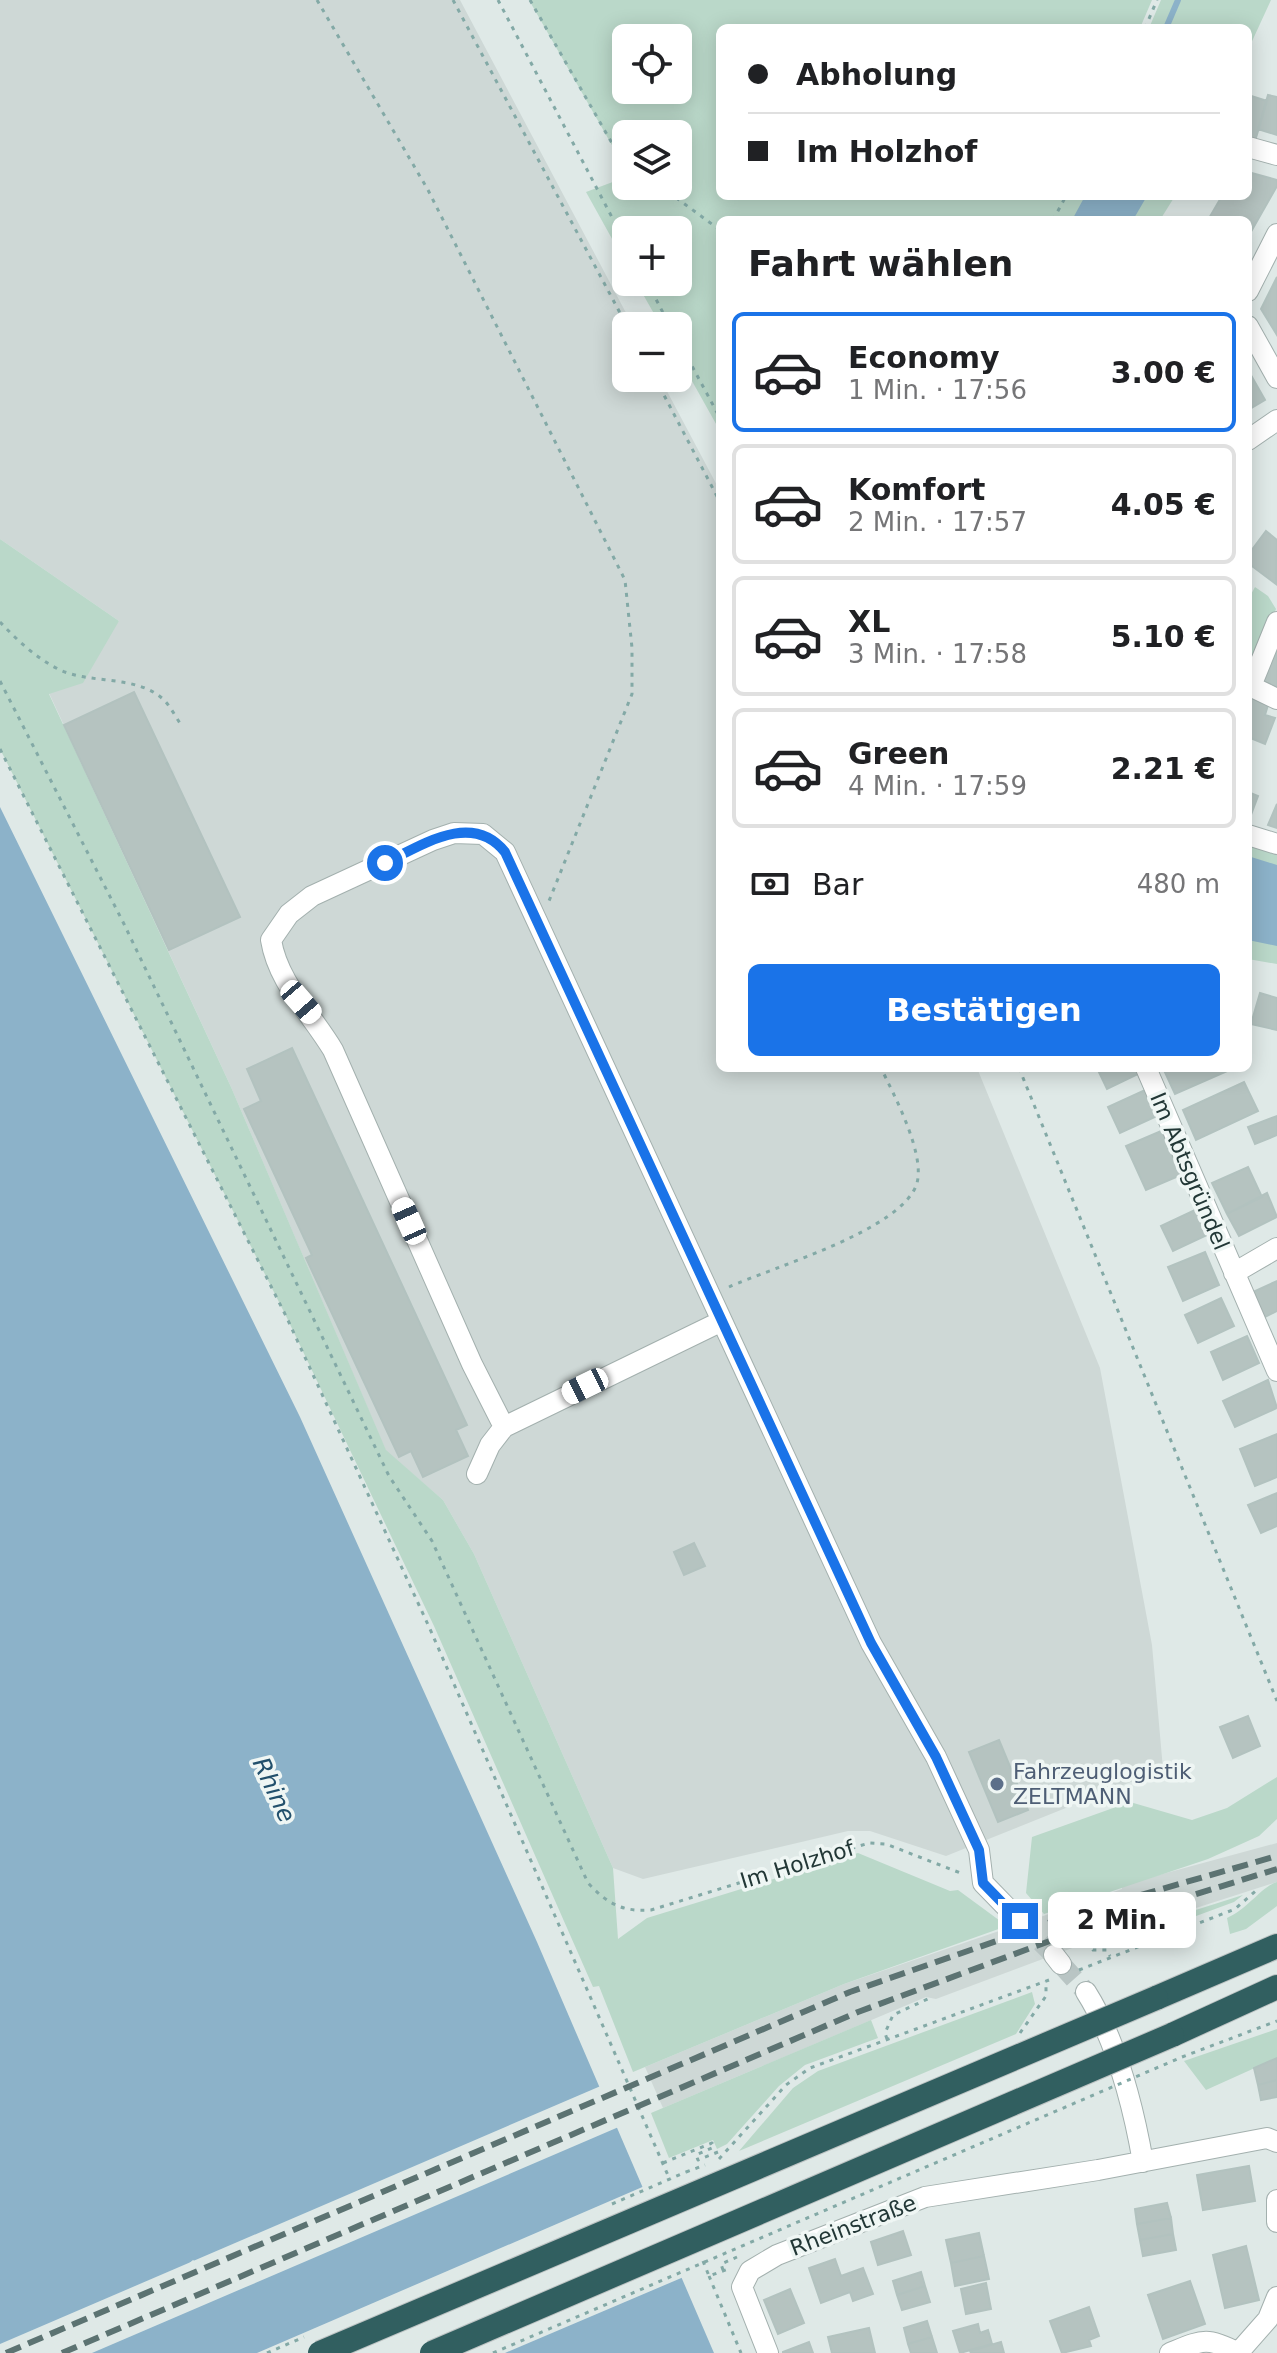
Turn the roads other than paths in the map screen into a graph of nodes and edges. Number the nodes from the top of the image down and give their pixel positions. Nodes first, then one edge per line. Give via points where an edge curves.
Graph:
1 (1252, 148) edge
2 (1277, 155) edge
3 (1277, 234) edge
4 (1252, 283) edge
5 (1252, 333) edge
6 (1277, 378) edge
7 (1277, 420) edge
8 (1252, 437) edge
9 (1277, 622) edge
10 (1252, 679) edge
11 (1252, 687) edge
12 (1277, 699) edge
13 (1252, 836) edge
14 (1277, 844) edge
15 (1148, 1072) edge
16 (1277, 1248) edge
17 (1234, 1273) junction
18 (722, 1321) junction
19 (1277, 1371) edge
20 (504, 1427) junction
21 (477, 1474) dead end
22 (1020, 1921) tunnel mouth
23 (1277, 1946) edge
24 (1277, 1987) edge
25 (1086, 1992) tunnel mouth
26 (1277, 2142) edge
27 (1143, 2162) junction
28 (1277, 2200) edge
29 (1277, 2222) edge
30 (1277, 2297) edge
31 (320, 2353) edge
32 (432, 2353) edge
33 (768, 2353) edge
34 (1170, 2353) edge
35 (1238, 2353) edge

1 - 2 street
3 - 4 street
5 - 6 street
7 - 8 street
9 - 10 street
11 - 12 street
13 - 14 street
15 - 17 street, Im Abtsgründel
16 - 17 street
17 - 19 street, Im Abtsgründel
18 - 20 street
18 - 20 street via 496,841 483,834 454,833 312,896 289,914 271,940 274,963 333,1050
18 - 22 street via 871,1643 936,1757 979,1850 983,1883
20 - 21 street
23 - 31 highway, bridge
24 - 32 highway, bridge via 1177,2046
25 - 27 street via 1133,2109
26 - 27 street, Rheinstraße via 1267,2138
27 - 33 street, Rheinstraße via 925,2197 777,2255 750,2271 742,2287
28 - 29 street
30 - 35 street via 1268,2319
34 - 35 street via 1202,2340 1215,2340

